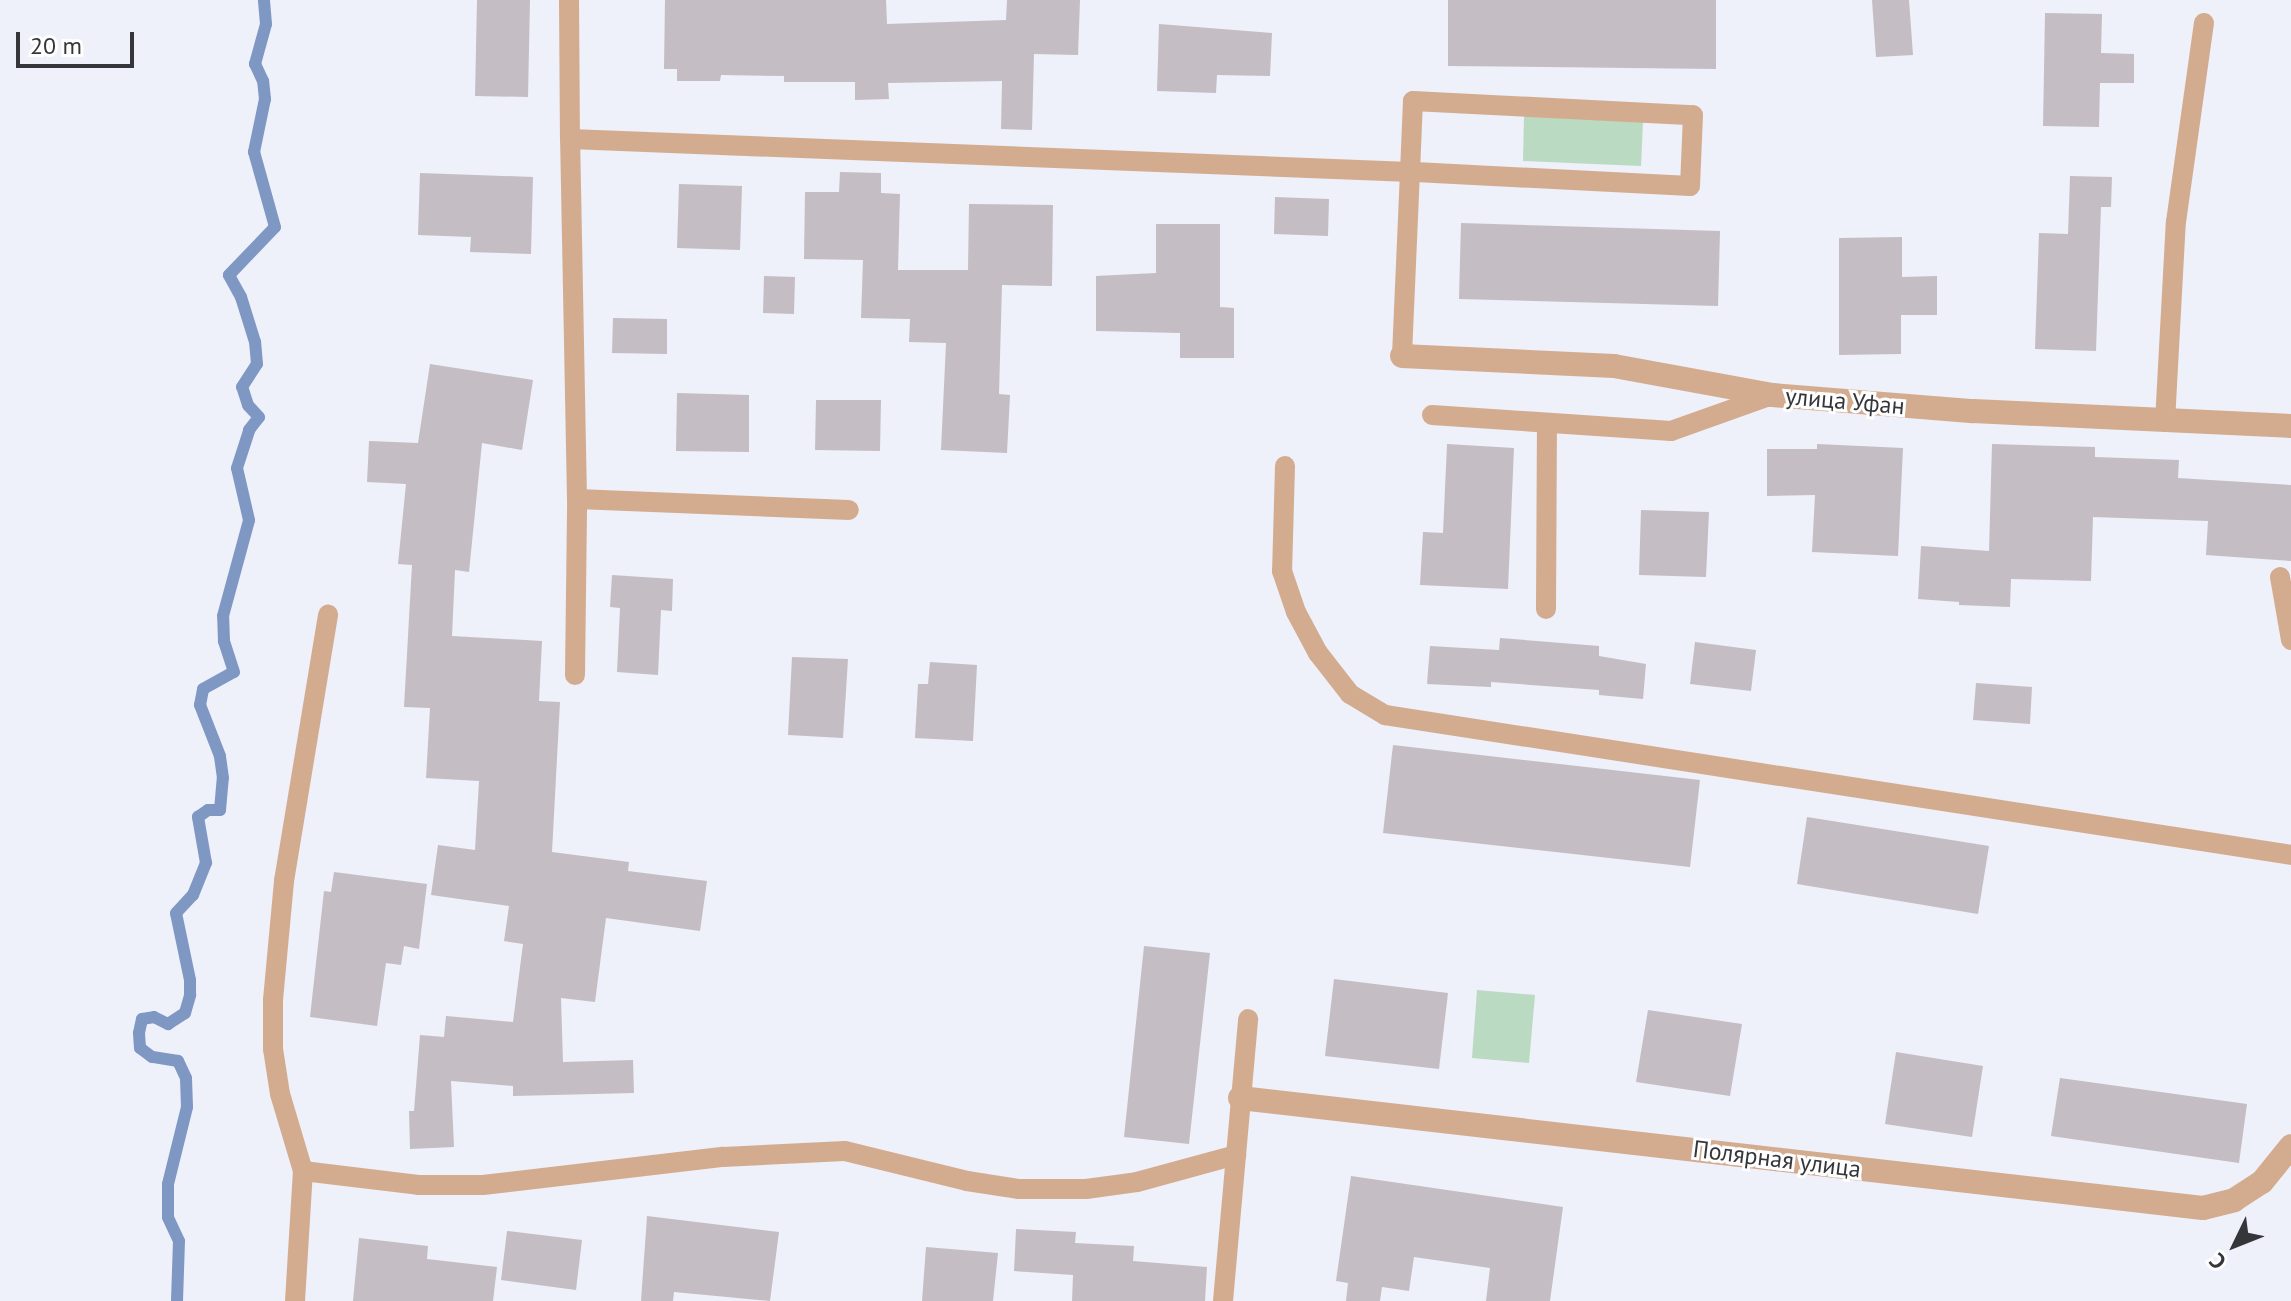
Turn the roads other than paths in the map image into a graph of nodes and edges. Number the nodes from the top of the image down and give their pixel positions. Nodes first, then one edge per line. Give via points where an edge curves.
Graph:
1 (569, 0) edge
2 (2204, 23) dead end
3 (570, 139) junction
4 (1410, 172) junction
5 (1402, 356) joint
6 (1772, 395) junction
7 (1432, 415) dead end
8 (2165, 422) junction
9 (1547, 425) junction
10 (2291, 426) edge
11 (1285, 466) dead end
12 (577, 499) junction
13 (849, 510) dead end
14 (2280, 577) dead end
15 (1546, 609) dead end
16 (328, 615) dead end
17 (2291, 640) edge
18 (575, 675) dead end
19 (2291, 855) edge
20 (1248, 1019) dead end
21 (1240, 1098) junction
22 (2291, 1146) edge
23 (1236, 1155) junction
24 (303, 1171) junction
25 (295, 1301) edge
26 (1223, 1301) edge

1 - 3 lane
2 - 8 lane via 2176,222
3 - 4 lane
3 - 12 lane
4 - 4 lane via 1690,186 1693,115 1413,101
4 - 5 lane
5 - 6 street, улица Уфан via 1614,366
6 - 8 street, улица Уфан
6 - 9 lane via 1671,431
7 - 9 lane
8 - 10 street, улица Уфан
9 - 15 lane
11 - 19 lane via 1282,571 1296,612 1318,653 1350,694 1385,715
12 - 13 lane
12 - 18 lane
14 - 17 lane
16 - 24 lane via 284,881 273,1000 280,1094
20 - 21 lane
21 - 22 street, Полярная улица via 2203,1208 2234,1200 2262,1182
21 - 23 lane
23 - 24 lane via 1137,1182 1086,1189 1019,1189 967,1181 845,1151 723,1157 483,1185 418,1185
23 - 26 lane
24 - 25 lane

